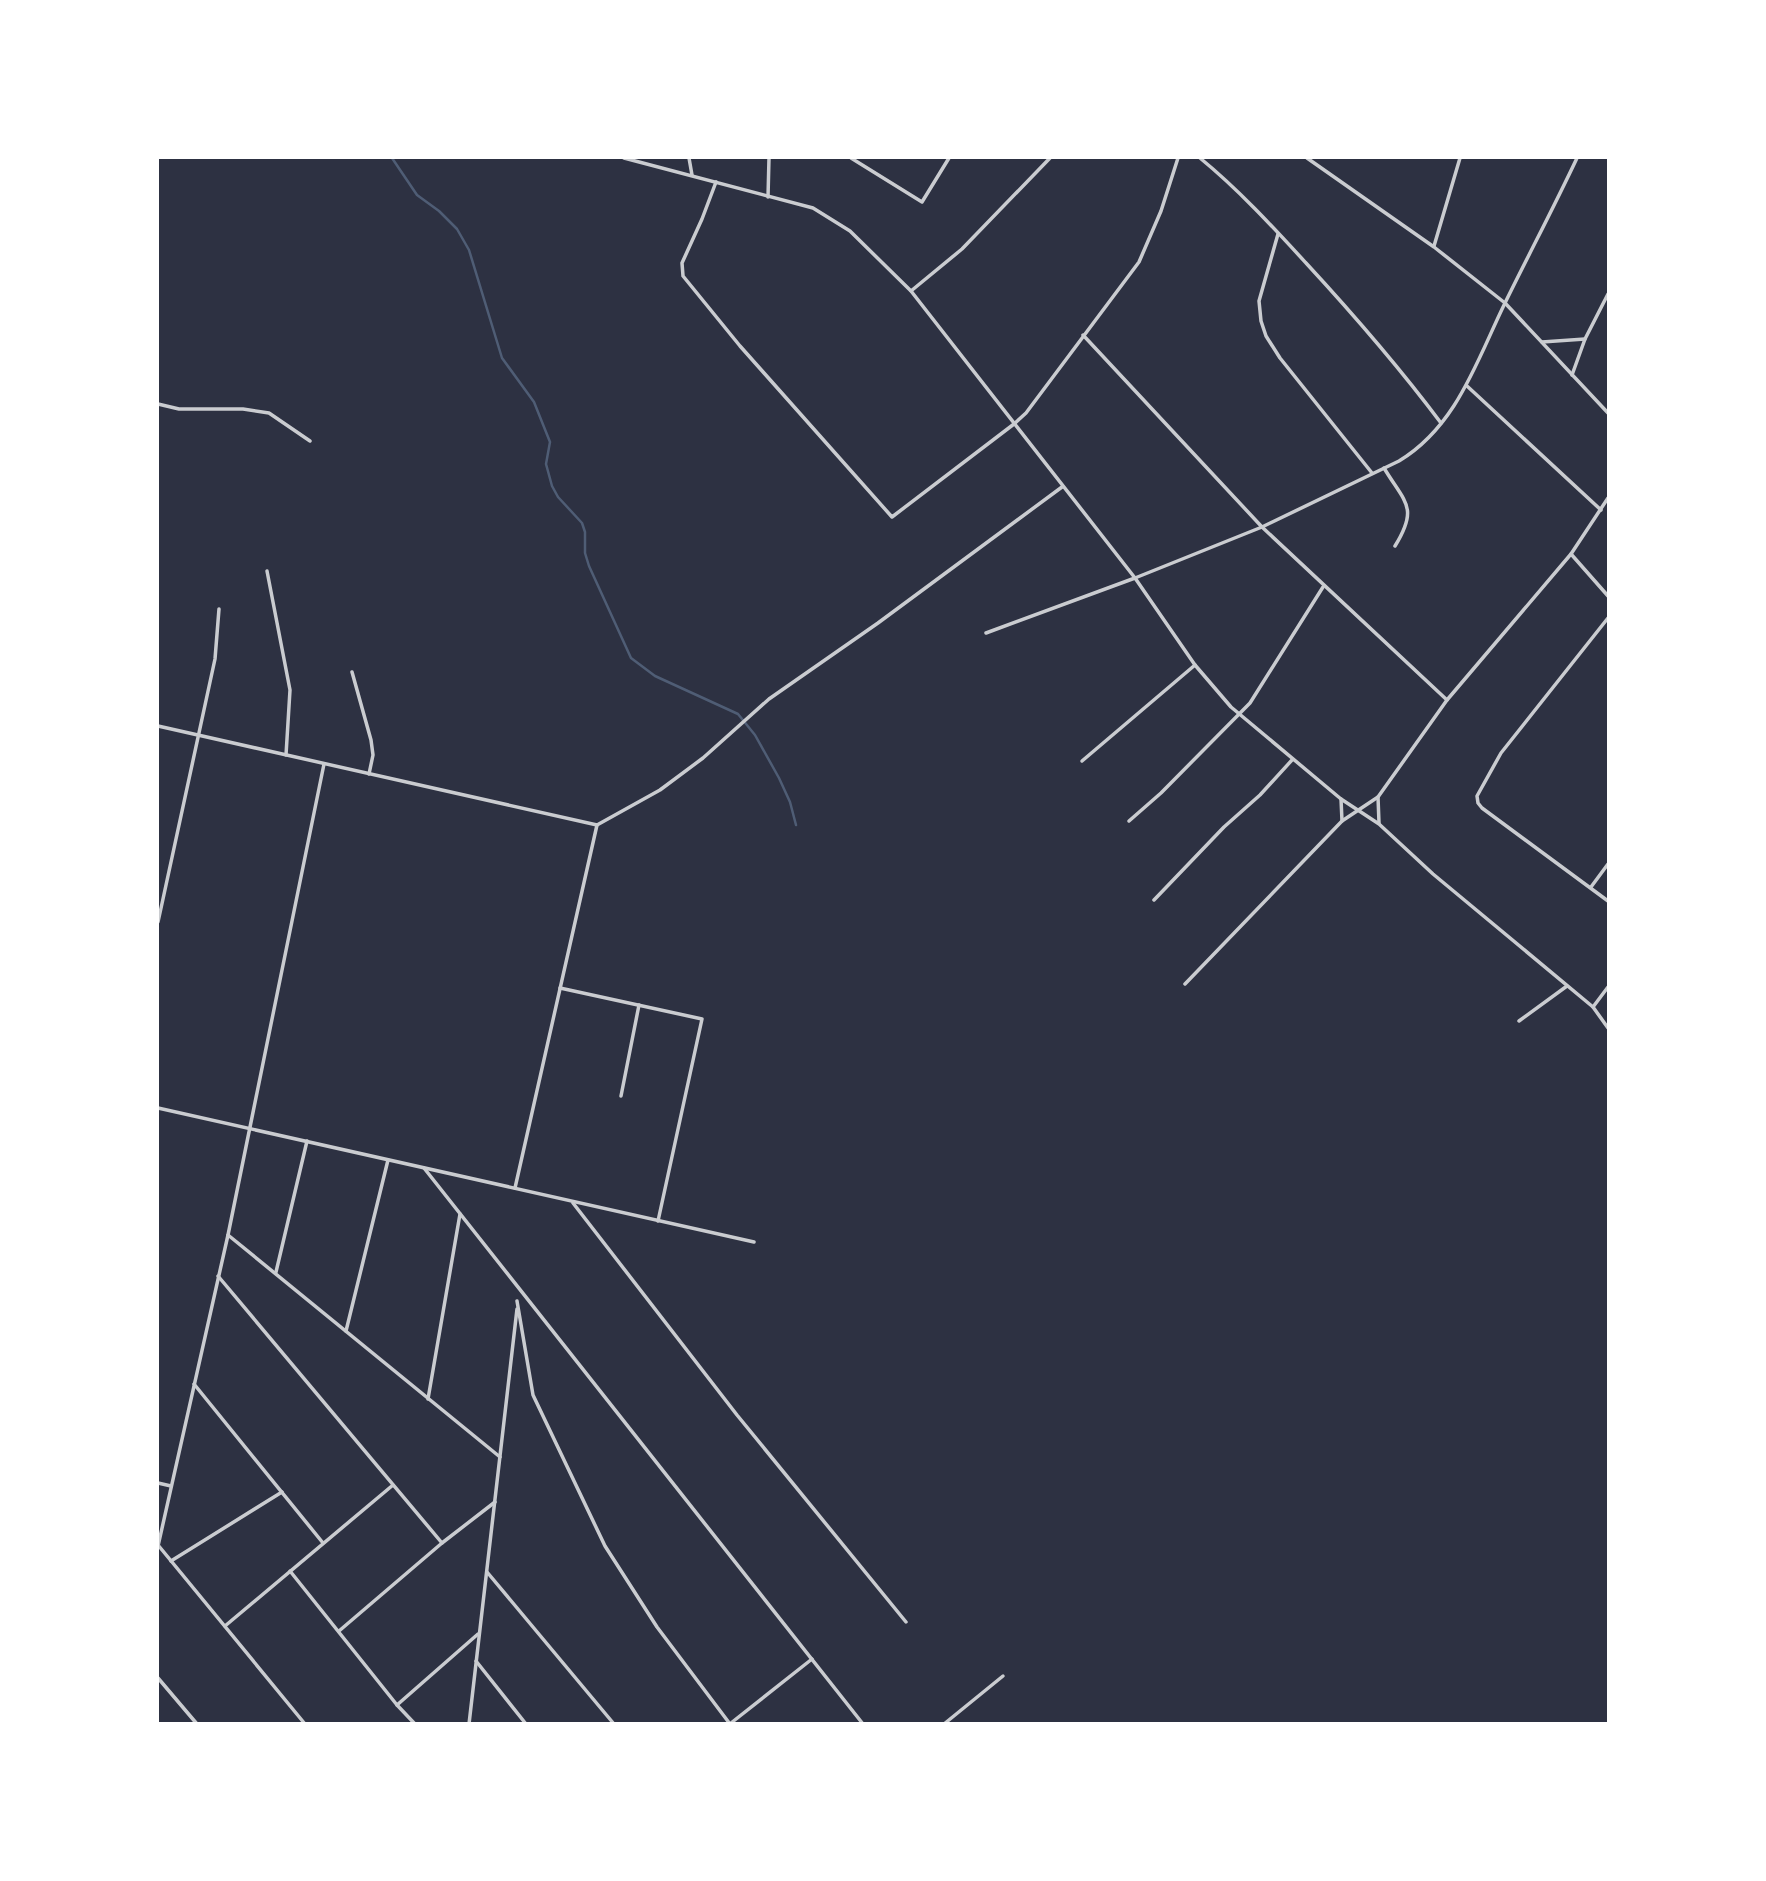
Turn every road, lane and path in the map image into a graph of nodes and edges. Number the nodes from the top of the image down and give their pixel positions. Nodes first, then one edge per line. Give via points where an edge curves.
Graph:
1 (624, 158) edge
2 (689, 158) edge
3 (769, 158) edge
4 (851, 158) edge
5 (949, 158) edge
6 (1050, 158) edge
7 (1178, 158) edge
8 (1200, 158) edge
9 (1307, 158) edge
10 (1460, 158) edge
11 (1577, 158) edge
12 (692, 175) junction
13 (716, 182) junction
14 (768, 198) junction
15 (1278, 233) junction
16 (1434, 247) junction
17 (911, 291) junction
18 (1608, 294) edge
19 (1505, 303) junction
20 (1083, 335) junction
21 (1586, 339) junction
22 (1541, 342) junction
23 (1571, 375) junction
24 (1467, 386) junction
25 (158, 404) edge
26 (1608, 413) edge
27 (1441, 423) junction
28 (1014, 424) junction
29 (310, 440) dead end
30 (1384, 468) junction
31 (1372, 472) junction
32 (1062, 487) junction
33 (1608, 498) edge
34 (1601, 510) junction
35 (1262, 527) junction
36 (1395, 546) dead end
37 (1572, 554) junction
38 (267, 571) dead end
39 (1135, 578) junction
40 (1324, 586) junction
41 (1608, 596) edge
42 (219, 608) dead end
43 (1608, 618) edge
44 (986, 633) dead end
45 (1195, 665) junction
46 (352, 672) dead end
47 (1447, 700) junction
48 (1238, 715) junction
49 (158, 726) edge
50 (197, 735) junction
51 (285, 755) junction
52 (1292, 760) junction
53 (1082, 761) dead end
54 (324, 764) junction
55 (369, 774) junction
56 (1378, 797) junction
57 (1340, 799) junction
58 (1358, 810) junction
59 (1129, 821) dead end
60 (1342, 821) junction
61 (1379, 824) junction
62 (597, 825) junction
63 (1608, 863) edge
64 (1591, 887) junction
65 (1154, 900) dead end
66 (1608, 901) edge
67 (158, 922) edge
68 (1185, 984) dead end
69 (1567, 986) junction
70 (560, 988) junction
71 (1608, 988) edge
72 (639, 1005) junction
73 (1593, 1007) junction
74 (1518, 1021) dead end
75 (1608, 1028) edge
76 (621, 1096) dead end
77 (158, 1108) edge
78 (248, 1128) junction
79 (307, 1142) junction
80 (388, 1160) junction
81 (424, 1168) junction
82 (514, 1188) junction
83 (572, 1201) junction
84 (460, 1214) junction
85 (658, 1221) junction
86 (228, 1235) junction
87 (754, 1242) dead end
88 (276, 1273) junction
89 (218, 1276) junction
90 (519, 1289) junction
91 (517, 1301) junction
92 (346, 1331) junction
93 (194, 1384) junction
94 (428, 1400) junction
95 (500, 1457) junction
96 (158, 1483) edge
97 (393, 1485) junction
98 (171, 1486) junction
99 (282, 1492) junction
100 (495, 1502) junction
101 (324, 1543) junction
102 (442, 1544) junction
103 (158, 1545) edge
104 (170, 1561) junction
105 (487, 1571) junction
106 (289, 1572) junction
107 (906, 1622) dead end
108 (225, 1626) junction
109 (339, 1631) junction
110 (480, 1633) junction
111 (812, 1659) junction
112 (477, 1661) junction
113 (1003, 1676) dead end
114 (158, 1678) edge
115 (397, 1705) junction
116 (730, 1723) edge
117 (197, 1724) edge
118 (305, 1724) edge
119 (415, 1724) edge
120 (469, 1724) edge
121 (526, 1724) edge
122 (614, 1724) edge
123 (863, 1724) edge
124 (944, 1724) edge

1 - 12 street
2 - 12 street
3 - 14 street
4 - 5 street via 922,202
6 - 17 street via 962,249
7 - 20 street via 1139,261
8 - 15 street
9 - 16 street
10 - 16 street
11 - 19 street
12 - 13 street
13 - 14 street
13 - 28 street via 682,263 683,276 892,517
14 - 17 street via 798,203 828,216 850,231
15 - 27 street via 1391,359
15 - 31 street via 1259,301 1266,336
16 - 19 street
17 - 28 street
18 - 21 street
19 - 22 street
19 - 24 street
20 - 28 street
20 - 35 street
21 - 22 street
21 - 23 street
22 - 23 street
23 - 26 street
24 - 27 street
24 - 34 street
25 - 29 street via 269,413
27 - 30 street via 1417,450
28 - 32 street
30 - 31 street
30 - 36 street via 1409,515
31 - 35 street
32 - 39 street
32 - 62 street via 750,716 660,790
33 - 34 street
34 - 37 street
35 - 39 street
35 - 40 street
37 - 41 street
37 - 47 street
38 - 51 street via 290,690
39 - 44 street
39 - 45 street
40 - 47 street
40 - 48 street via 1263,685
42 - 50 street via 215,659
43 - 64 street via 1502,753 1477,796 1482,808
45 - 48 street
45 - 53 street
46 - 55 street via 371,740
47 - 56 street
48 - 52 street
48 - 59 street
49 - 50 street
50 - 51 street
50 - 67 street
51 - 54 street
52 - 57 street
52 - 65 street
54 - 55 street
54 - 78 street
55 - 62 street
56 - 58 street
56 - 61 street
57 - 58 street
57 - 60 street
58 - 60 street
58 - 61 street
60 - 68 street
61 - 69 street
62 - 70 street
63 - 64 street
64 - 66 street
69 - 73 street
69 - 74 street
70 - 72 street
70 - 82 street
71 - 73 street
72 - 76 street
72 - 85 street via 702,1019
73 - 75 street
77 - 78 street
78 - 79 street
78 - 86 street
79 - 80 street
79 - 88 street
80 - 81 street
80 - 92 street
81 - 82 street
81 - 84 street
82 - 83 street
83 - 85 street
83 - 107 street via 737,1415
84 - 90 street
84 - 94 street
85 - 87 street
86 - 88 street
86 - 89 street
88 - 92 street
89 - 93 street
89 - 97 street
90 - 91 street
90 - 111 street
91 - 95 street
91 - 116 street via 533,1395 600,1535 657,1626
92 - 94 street
93 - 98 street
93 - 99 street
94 - 95 street
95 - 100 street
96 - 98 street
97 - 101 street
97 - 102 street
98 - 103 street
99 - 101 street
99 - 104 street
100 - 102 street
100 - 105 street
101 - 106 street
102 - 109 street
103 - 104 street
104 - 108 street
105 - 110 street
105 - 122 street
106 - 108 street
106 - 109 street
108 - 118 street
109 - 115 street
110 - 112 street
110 - 115 street
111 - 116 street
111 - 123 street
112 - 120 street
112 - 121 street
113 - 124 street
114 - 117 street
115 - 119 street

